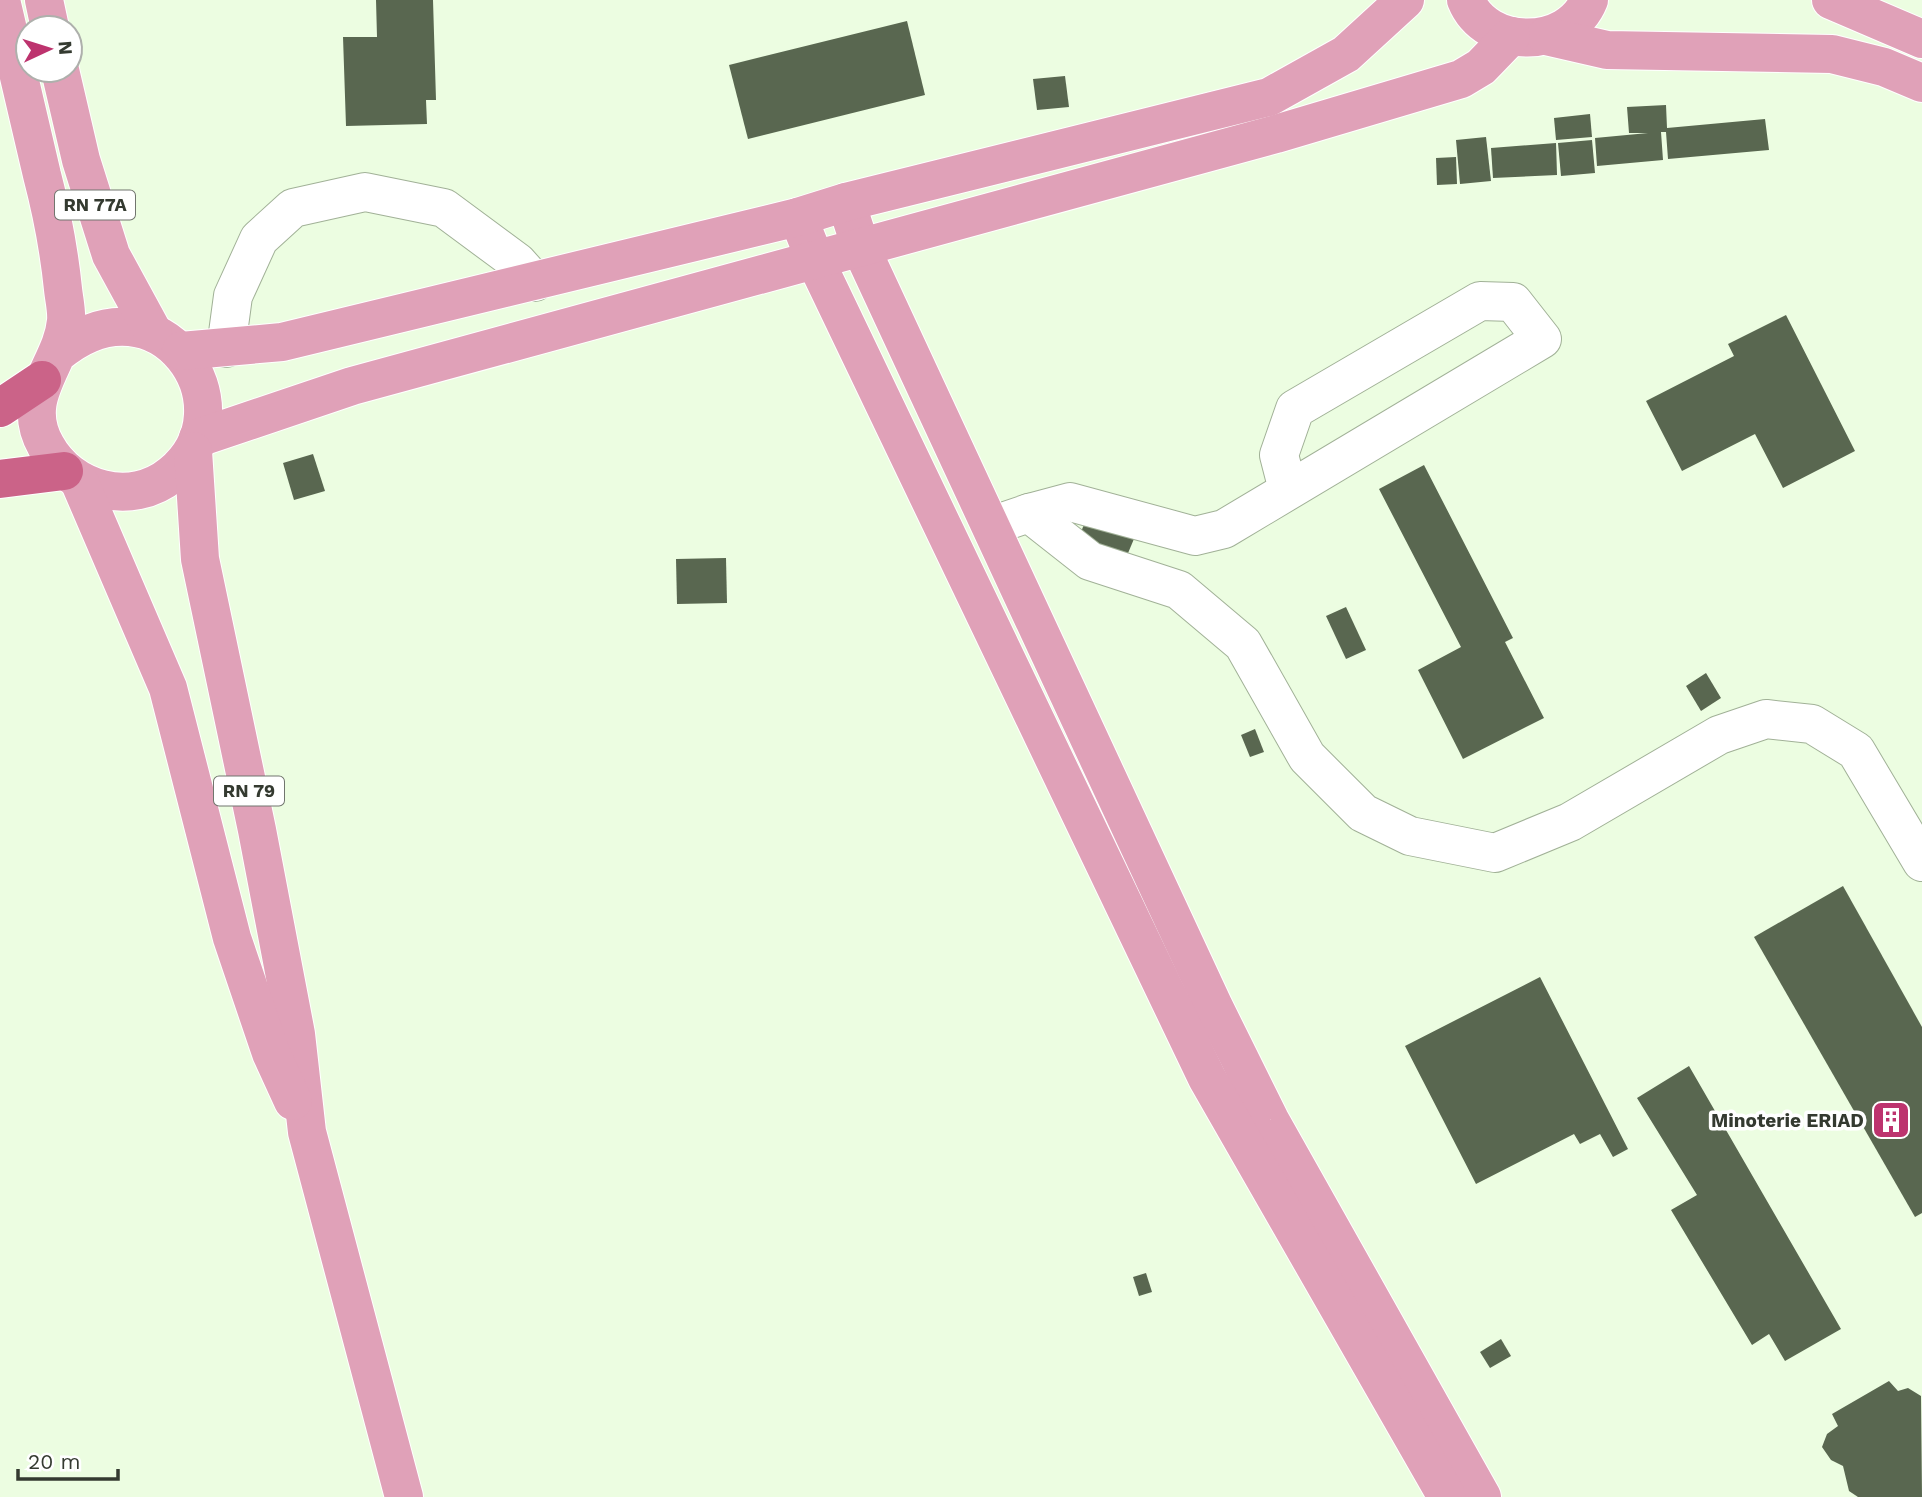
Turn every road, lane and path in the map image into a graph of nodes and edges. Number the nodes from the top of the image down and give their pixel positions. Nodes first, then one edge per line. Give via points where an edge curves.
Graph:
1 (1, 0) edge
2 (1405, 0) edge
3 (1466, 0) edge
4 (1589, 0) edge
5 (1831, 0) edge
6 (1529, 36) junction
7 (1922, 39) edge
8 (1922, 83) edge
9 (63, 84) edge
10 (846, 202) junction
11 (798, 217) junction
12 (862, 248) junction
13 (816, 261) junction
14 (535, 282) junction
15 (167, 342) junction
16 (226, 348) junction
17 (50, 366) junction
18 (0, 408) edge
19 (195, 444) junction
20 (72, 477) junction
21 (0, 479) edge
22 (1288, 490) junction
23 (1029, 513) junction
24 (991, 526) junction
25 (951, 541) junction
26 (1922, 862) edge
27 (1155, 880) junction
28 (1121, 896) junction
29 (307, 1132) junction
30 (1283, 1180) junction
31 (404, 1497) edge
32 (1447, 1497) edge
33 (1482, 1497) edge

1 - 17 main road, RN 77A via 58,239 66,320
2 - 10 main road via 1346,54 1269,97
3 - 6 main road via 1486,25
4 - 6 main road via 1570,24
5 - 7 main road
6 - 8 main road via 1607,50 1832,54 1884,67
6 - 12 main road via 1461,79
9 - 15 main road, RN 77A via 111,255
10 - 11 main road
10 - 12 main road
11 - 13 main road
11 - 14 main road
12 - 13 main road
12 - 24 main road
13 - 19 main road via 352,386
13 - 25 main road
14 - 16 main road via 282,342
14 - 16 lane via 517,262 444,208 365,192 293,208 259,239 233,296
15 - 16 main road
15 - 17 main road via 128,326 102,327 78,337
15 - 19 main road via 197,377 203,408
17 - 18 highway
17 - 20 main road via 37,412 44,444
19 - 20 main road via 172,475 143,489 111,492
19 - 29 main road, RN 79 via 200,559 296,1034
20 - 21 highway
20 - 29 main road, RN 79 via 168,688 232,938 271,1053
22 - 22 lane via 1334,463 1542,339 1513,302 1480,301 1295,409 1279,455
22 - 23 lane via 1224,529 1195,536 1070,502
23 - 24 lane
23 - 26 lane via 1090,561 1179,590 1243,643 1307,757 1363,813 1410,836 1495,853 1570,822 1719,735 1766,719 1812,723 1856,751
24 - 25 main road
24 - 27 main road
25 - 28 main road
27 - 28 main road
27 - 30 main road via 1220,1020
28 - 30 main road via 1207,1078
29 - 31 main road, RN 79
30 - 32 main road
30 - 33 main road

